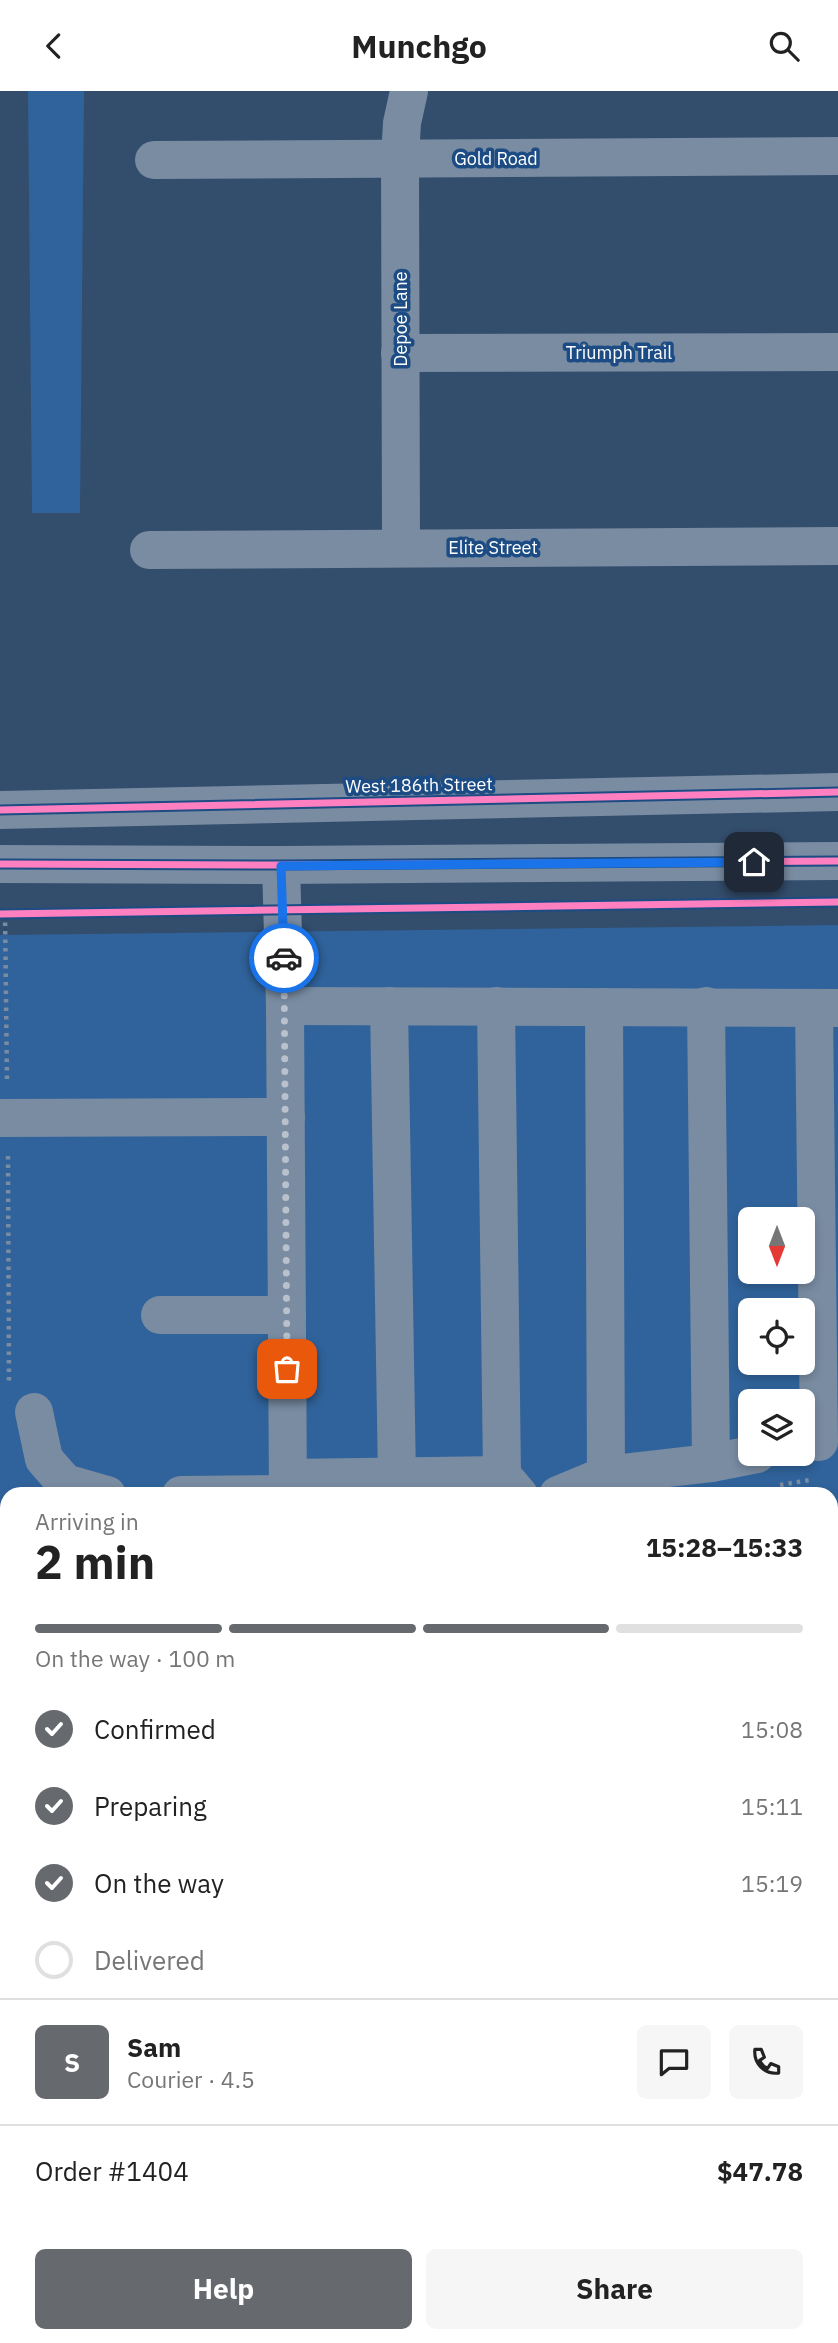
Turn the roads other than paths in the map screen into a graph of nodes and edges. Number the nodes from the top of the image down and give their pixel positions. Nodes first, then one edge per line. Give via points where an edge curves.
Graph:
1 (409, 91) edge
2 (838, 156) edge
3 (400, 158) junction
4 (154, 160) dead end
5 (838, 352) edge
6 (400, 353) junction
7 (838, 546) edge
8 (401, 547) junction
9 (149, 550) dead end
10 (838, 792) edge
11 (0, 810) edge
12 (838, 861) edge
13 (0, 864) edge
14 (281, 866) junction
15 (285, 1006) junction
16 (388, 1006) junction
17 (496, 1006) junction
18 (706, 1006) junction
19 (604, 1007) junction
20 (826, 1008) edge
21 (286, 1117) junction
22 (4, 1118) edge
23 (160, 1315) dead end
24 (287, 1315) junction
25 (22, 1401) road end
26 (818, 1452) edge
27 (711, 1463) junction
28 (765, 1470) edge
29 (606, 1475) junction
30 (397, 1477) junction
31 (511, 1485) edge
32 (79, 1487) edge
33 (288, 1487) edge
34 (306, 1487) edge
35 (577, 1487) edge

1 - 3 street, Depoe Lane
2 - 3 street, Gold Road
3 - 4 street, Gold Road
3 - 6 street, Depoe Lane
5 - 6 street, Triumph Trail
6 - 8 street, Depoe Lane
7 - 8 street, Elite Street
8 - 9 street, Elite Street
10 - 11 street, West 186th Street
12 - 14 street
13 - 14 street
14 - 15 street
15 - 16 street
15 - 21 street
16 - 17 street
16 - 30 street
17 - 19 street
17 - 31 street
18 - 19 street
18 - 20 street
18 - 27 street
19 - 29 street
20 - 26 street
21 - 22 street
21 - 24 street
23 - 24 street
24 - 33 street
25 - 32 street via 44,1459 65,1483
27 - 28 street
27 - 29 street
29 - 35 street
30 - 31 street
30 - 34 street

